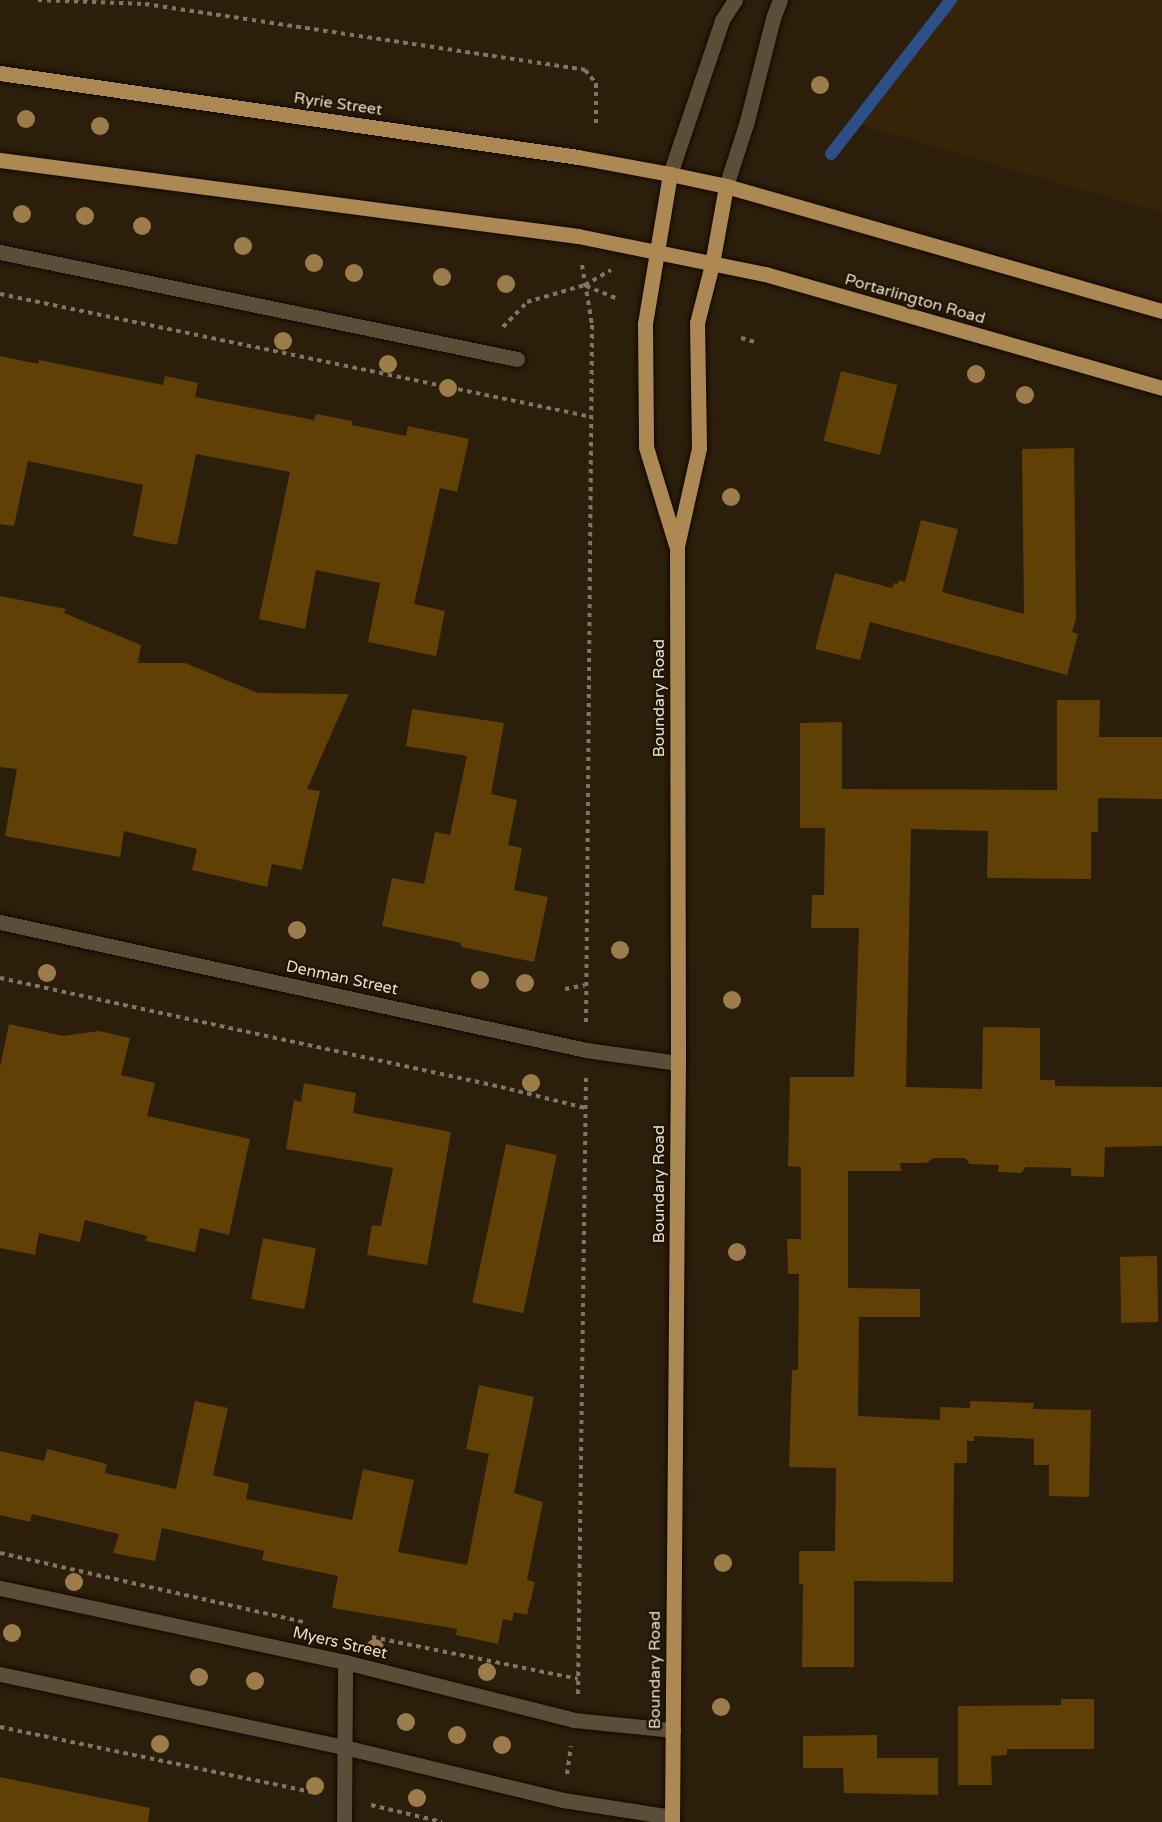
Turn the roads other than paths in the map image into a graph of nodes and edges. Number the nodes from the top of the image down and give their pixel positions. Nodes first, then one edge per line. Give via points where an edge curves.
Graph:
1 (735, 0) edge
2 (780, 0) edge
3 (0, 73) edge
4 (0, 160) edge
5 (670, 174) junction
6 (726, 186) junction
7 (0, 252) edge
8 (657, 252) junction
9 (712, 264) junction
10 (1162, 311) edge
11 (517, 358) dead end
12 (1162, 388) edge
13 (677, 546) junction
14 (0, 922) edge
15 (678, 1063) junction
16 (0, 1588) edge
17 (345, 1662) junction
18 (0, 1674) edge
19 (673, 1730) junction
20 (344, 1747) junction
21 (672, 1819) edge
22 (344, 1822) edge

1 - 5 street via 722,20
2 - 6 street
3 - 5 main road, Ryrie Street via 578,157
4 - 8 main road via 578,236
5 - 6 main road
5 - 8 main road, Boundary Road
6 - 9 main road, Boundary Road
6 - 10 main road
7 - 11 street
8 - 9 main road, Portarlington Road
8 - 13 main road, Boundary Road via 645,324 646,447
9 - 12 main road, Portarlington Road via 765,274
9 - 13 main road, Boundary Road via 697,323 699,448
13 - 15 main road, Boundary Road
14 - 15 street, Denman Street via 586,1050
15 - 19 main road, Boundary Road
16 - 17 street, Myers Street
17 - 19 street, Myers Street via 574,1720
17 - 20 street
18 - 20 street
19 - 21 main road, Boundary Road
20 - 21 street via 563,1800
20 - 22 street

